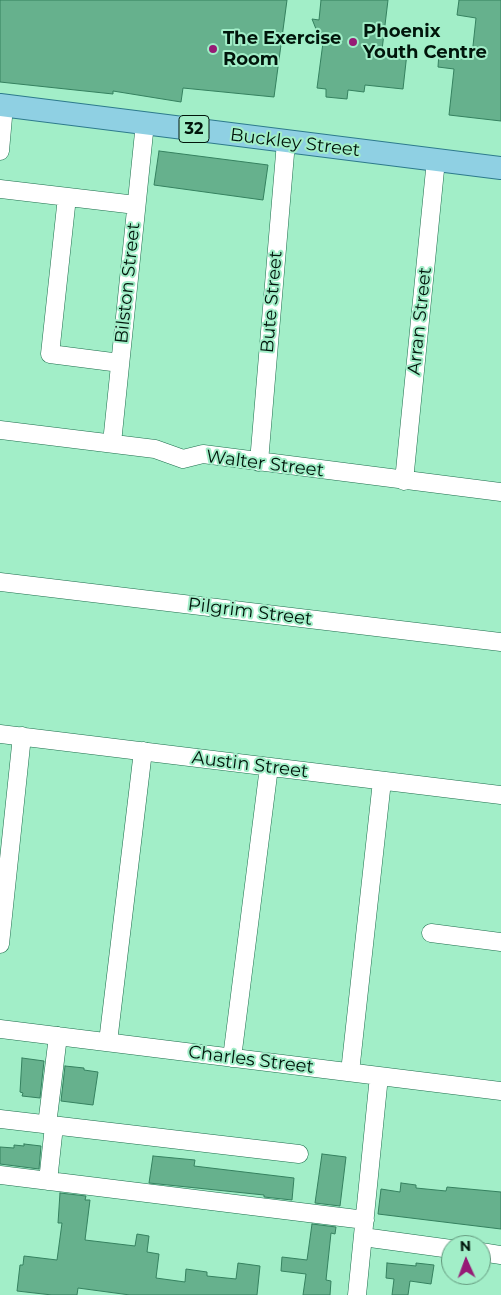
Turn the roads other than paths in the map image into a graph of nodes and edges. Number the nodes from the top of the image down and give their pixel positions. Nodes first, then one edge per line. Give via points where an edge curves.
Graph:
1 (2, 105) edge
2 (145, 123) junction
3 (286, 142) junction
4 (0, 151) edge
5 (436, 160) junction
6 (501, 168) edge
7 (0, 190) edge
8 (68, 197) junction
9 (136, 205) junction
10 (120, 363) junction
11 (0, 430) edge
12 (112, 443) junction
13 (259, 462) junction
14 (404, 481) junction
15 (501, 492) edge
16 (0, 582) edge
17 (501, 642) edge
18 (0, 734) edge
19 (22, 736) junction
20 (143, 751) junction
21 (269, 767) junction
22 (382, 781) junction
23 (501, 795) edge
24 (431, 933) dead end
25 (501, 942) edge
26 (0, 944) edge
27 (0, 1029) edge
28 (58, 1036) junction
29 (108, 1042) junction
30 (232, 1058) junction
31 (350, 1072) junction
32 (379, 1076) junction
33 (501, 1091) edge
34 (0, 1120) edge
35 (50, 1126) junction
36 (299, 1154) dead end
37 (0, 1175) edge
38 (48, 1181) junction
39 (365, 1220) junction
40 (363, 1238) junction
41 (441, 1247) edge
42 (357, 1295) edge

1 - 2 main road, Buckley Street / 32
1 - 4 street
2 - 3 main road, Buckley Street / 32
2 - 9 street, Bilston Street
3 - 5 main road, Buckley Street / 32
3 - 13 street, Bute Street
5 - 6 main road, Buckley Street / 32
5 - 14 street, Arran Street
7 - 8 street
8 - 9 street
8 - 10 street via 50,354
9 - 10 street, Bilston Street
10 - 12 street, Bilston Street
11 - 12 street, Walter Street
12 - 13 street, Walter Street via 155,448 183,459 203,454
13 - 14 street, Walter Street
14 - 15 street, Walter Street
16 - 17 street, Pilgrim Street
18 - 19 street, Austin Street
19 - 20 street, Austin Street
19 - 26 street
20 - 21 street, Austin Street
20 - 29 street
21 - 22 street, Austin Street
21 - 30 street
22 - 23 street, Austin Street
22 - 31 street
24 - 25 street
27 - 28 street, Charles Street
28 - 29 street, Charles Street
28 - 35 street
29 - 30 street, Charles Street
30 - 31 street, Charles Street
31 - 32 street, Charles Street
32 - 33 street, Charles Street
32 - 39 street
34 - 35 street
35 - 36 street
35 - 38 street
37 - 38 street
38 - 39 street
39 - 40 street
40 - 41 street
40 - 42 street

